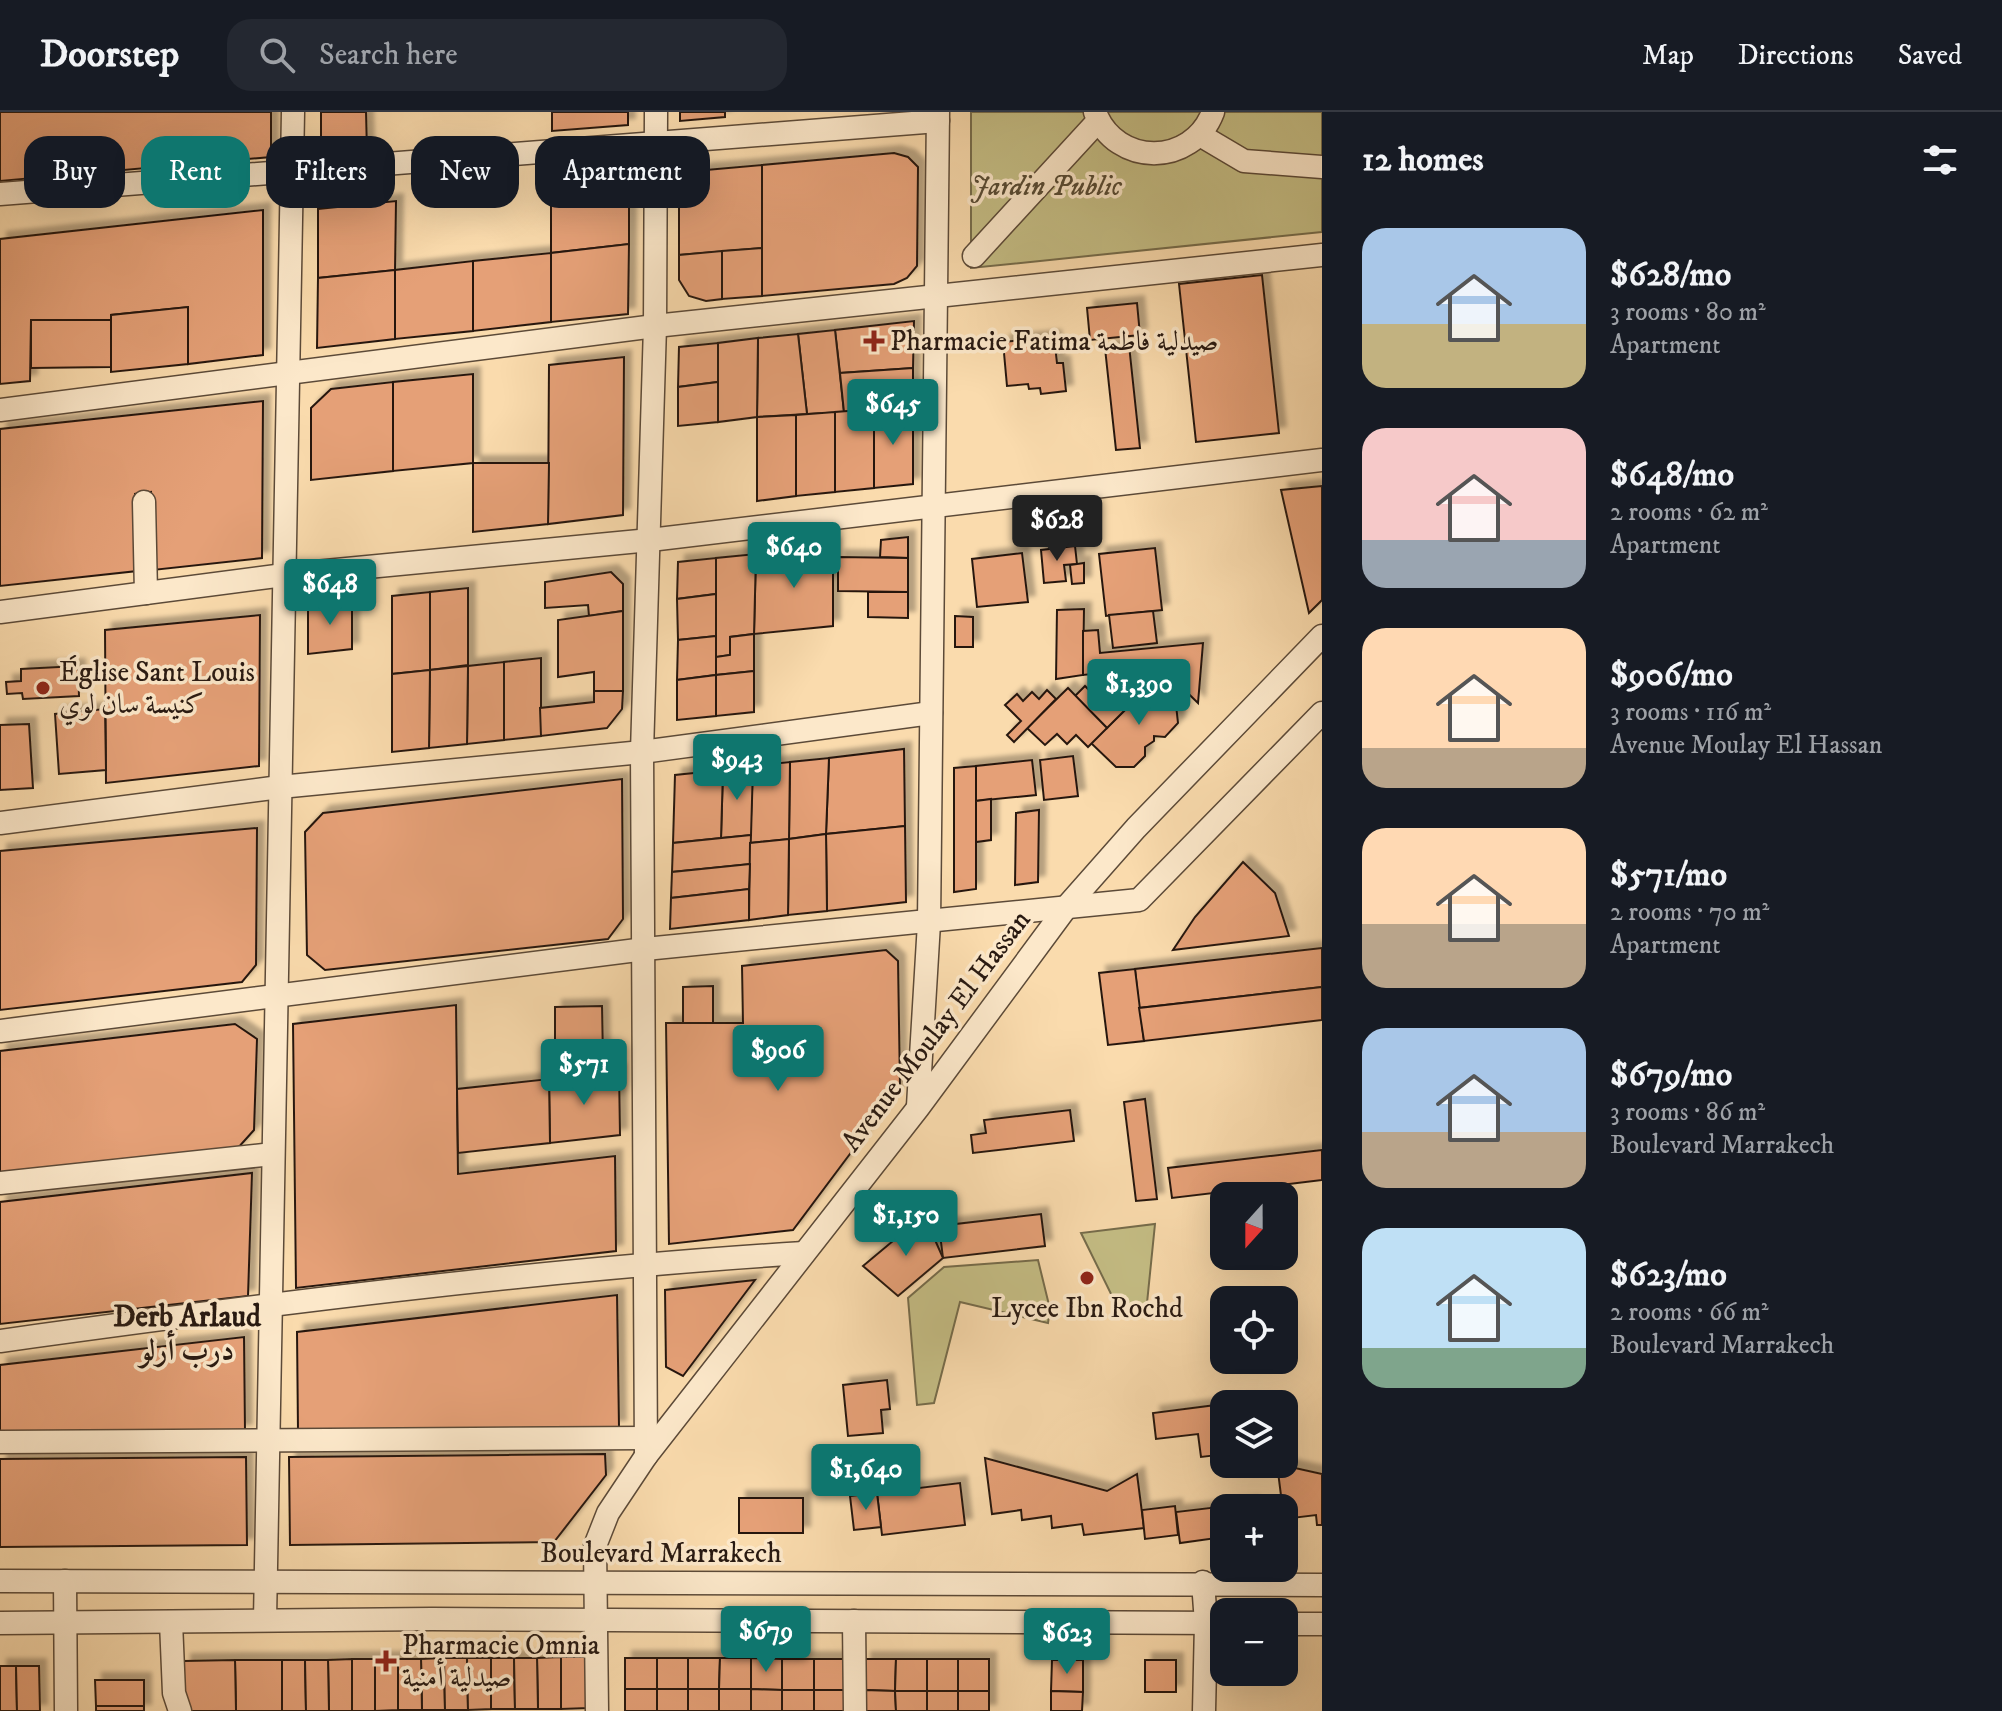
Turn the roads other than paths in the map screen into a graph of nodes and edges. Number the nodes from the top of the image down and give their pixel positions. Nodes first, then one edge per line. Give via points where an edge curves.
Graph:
1 (293, 112) edge
2 (656, 112) edge
3 (1213, 112) edge
4 (938, 117) edge
5 (1097, 117) edge
6 (1200, 135) junction
7 (292, 136) edge
8 (656, 136) edge
9 (710, 138) edge
10 (535, 152) edge
11 (395, 163) edge
12 (1322, 167) edge
13 (266, 173) edge
14 (0, 194) edge
15 (291, 208) edge
16 (656, 208) edge
17 (1322, 255) edge
18 (974, 256) dead end
19 (937, 297) junction
20 (655, 326) junction
21 (291, 373) junction
22 (0, 410) edge
23 (1322, 460) edge
24 (144, 502) dead end
25 (935, 506) junction
26 (650, 540) junction
27 (284, 575) junction
28 (146, 593) junction
29 (0, 612) edge
30 (1322, 636) edge
31 (931, 713) junction
32 (1322, 713) edge
33 (642, 752) junction
34 (280, 787) junction
35 (0, 823) edge
36 (1068, 905) junction
37 (929, 923) junction
38 (645, 949) junction
39 (276, 996) junction
40 (0, 1031) edge
41 (918, 1108) junction
42 (273, 1154) junction
43 (0, 1183) edge
44 (804, 1253) junction
45 (645, 1263) junction
46 (270, 1304) junction
47 (0, 1341) edge
48 (267, 1441) junction
49 (0, 1442) edge
50 (646, 1447) junction
51 (0, 1581) edge
52 (65, 1581) junction
53 (264, 1582) junction
54 (1203, 1582) junction
55 (593, 1583) junction
56 (1322, 1585) edge
57 (1210, 1606) edge
58 (265, 1620) junction
59 (594, 1621) junction
60 (854, 1621) junction
61 (68, 1622) junction
62 (171, 1622) junction
63 (0, 1623) edge
64 (1210, 1623) edge
65 (1298, 1624) edge
66 (1322, 1624) edge
67 (1210, 1663) edge
68 (66, 1711) edge
69 (180, 1711) edge
70 (597, 1711) edge
71 (855, 1711) edge
72 (1204, 1711) edge

1 - 7 street
2 - 8 street
3 - 6 street
4 - 9 street
4 - 19 street
5 - 6 street via 1118,144 1146,154 1175,151
5 - 18 street
6 - 12 street via 1244,161
10 - 11 street
13 - 14 street
15 - 21 street
16 - 20 street
17 - 19 street
19 - 20 street
19 - 25 street
20 - 21 street
20 - 26 street
21 - 22 street
21 - 27 street
23 - 25 street
24 - 28 street
25 - 26 street
25 - 31 street
26 - 27 street
26 - 33 street
27 - 28 street
27 - 34 street
28 - 29 street
30 - 36 street, Avenue Moulay El Hassan
31 - 33 street
31 - 37 street
32 - 36 street via 1149,893 1127,903
33 - 34 street
33 - 38 street
34 - 35 street
34 - 39 street
36 - 37 street
36 - 41 street, Avenue Moulay El Hassan
37 - 38 street
37 - 41 street
38 - 39 street
38 - 45 street
39 - 40 street
39 - 42 street
41 - 44 street, Avenue Moulay El Hassan
42 - 43 street
42 - 46 street
44 - 45 street
44 - 50 street, Avenue Moulay El Hassan
45 - 46 street
45 - 50 street
46 - 47 street
46 - 48 street
48 - 49 street
48 - 50 street
48 - 53 street
50 - 55 street, Avenue Moulay El Hassan via 595,1546
51 - 52 street, Boulevard Marrakech
52 - 53 street, Boulevard Marrakech
52 - 61 street
53 - 55 street, Boulevard Marrakech
53 - 58 street
54 - 55 street, Boulevard Marrakech
54 - 56 street, Boulevard Marrakech
54 - 57 street
55 - 59 street, Avenue Moulay El Hassan
58 - 59 street
58 - 62 street
59 - 60 street
59 - 70 street, Avenue Moulay El Hassan
60 - 64 street
60 - 71 street
61 - 62 street
61 - 63 street
61 - 68 street
62 - 69 street via 174,1693
65 - 66 street
67 - 72 street

